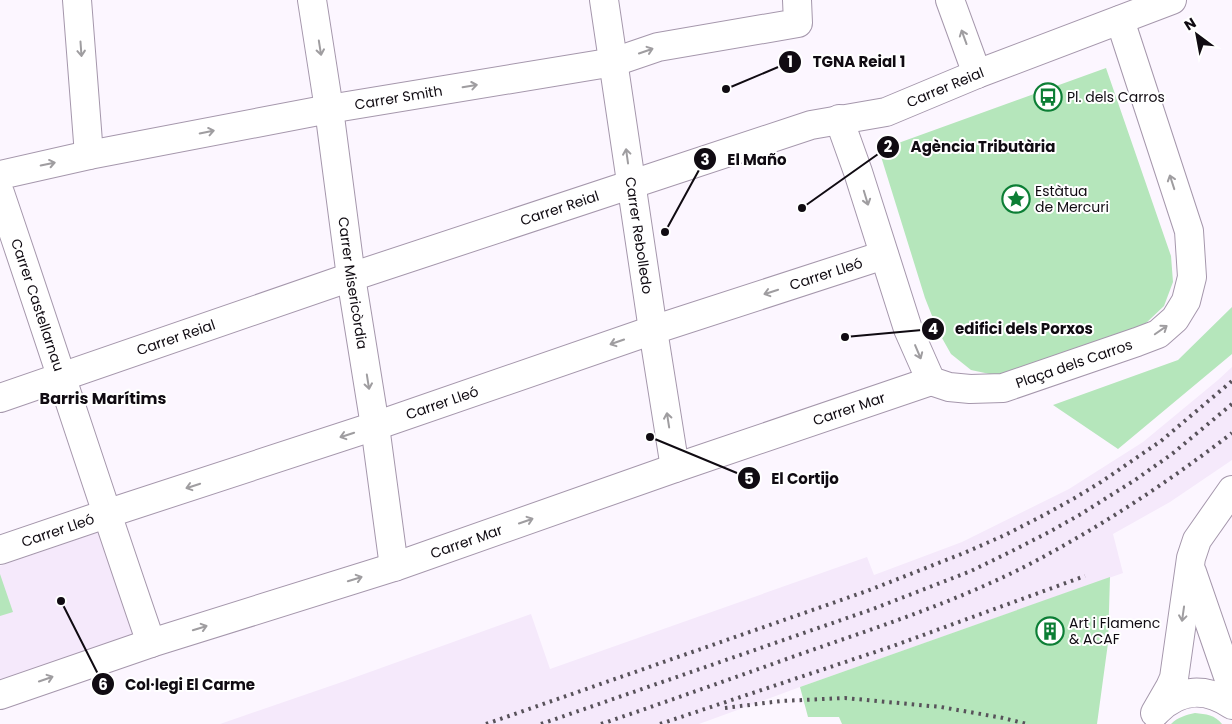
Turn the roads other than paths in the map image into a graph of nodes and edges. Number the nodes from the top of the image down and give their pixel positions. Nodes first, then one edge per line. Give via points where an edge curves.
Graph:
1 (77, 0) edge
2 (312, 0) edge
3 (604, 0) edge
4 (950, 0) edge
5 (1172, 0) edge
6 (797, 11) edge
7 (1120, 20) junction
8 (614, 62) junction
9 (977, 74) junction
10 (329, 109) junction
11 (839, 119) junction
12 (89, 155) junction
13 (0, 175) edge
14 (631, 184) junction
15 (0, 193) edge
16 (884, 255) junction
17 (351, 277) junction
18 (652, 330) junction
19 (62, 377) junction
20 (930, 380) junction
21 (0, 398) edge
22 (375, 426) junction
23 (676, 468) junction
24 (1232, 490) edge
25 (1232, 511) edge
26 (106, 514) junction
27 (1204, 529) junction
28 (0, 550) edge
29 (1190, 566) junction
30 (394, 568) junction
31 (150, 643) junction
32 (1232, 688) edge
33 (0, 695) edge
34 (1232, 705) edge
35 (1150, 721) edge

1 -> 12 street
2 -> 10 street, Carrer Misericòrdia
3 - 8 street, Carrer Rebolledo
9 -> 4 street
5 - 7 street, Carrer Reial
8 -> 6 street, Carrer Smith via 658,47
7 - 9 street, Carrer Reial
20 -> 7 street, Plaça dels Carros via 948,387 1003,388 1158,334 1175,319 1186,301 1192,277 1189,231
10 -> 8 street, Carrer Smith
14 -> 8 street, Carrer Rebolledo
9 - 11 street, Carrer Reial via 886,112
12 -> 10 street, Carrer Smith
10 - 17 street, Carrer Misericòrdia
11 - 14 street, Carrer Reial via 811,125
11 -> 16 street
13 -> 12 street, Carrer Smith
14 - 17 street, Carrer Reial
14 - 18 street, Carrer Rebolledo
15 - 19 street, Carrer Castellarnau
16 -> 18 street, Carrer Lleó
16 -> 20 street via 908,329
17 - 19 street, Carrer Reial
17 -> 22 street, Carrer Misericòrdia
18 -> 22 street, Carrer Lleó
23 -> 18 street, Carrer Rebolledo
19 - 21 street, Carrer Reial
19 - 26 street, Carrer Castellarnau
20 - 23 street, Carrer Mar
22 -> 26 street, Carrer Lleó
22 - 30 street, Carrer Misericòrdia
30 -> 23 street, Carrer Mar
24 - 27 street
25 - 27 street
26 - 28 street, Carrer Lleó
26 - 31 street, Carrer Castellarnau
27 - 29 street via 1190,558
29 - 32 street
29 -> 35 street via 1174,678
31 -> 30 street, Carrer Mar
33 -> 31 street, Carrer Mar
34 - 35 street via 1212,694 1199,692 1174,697

